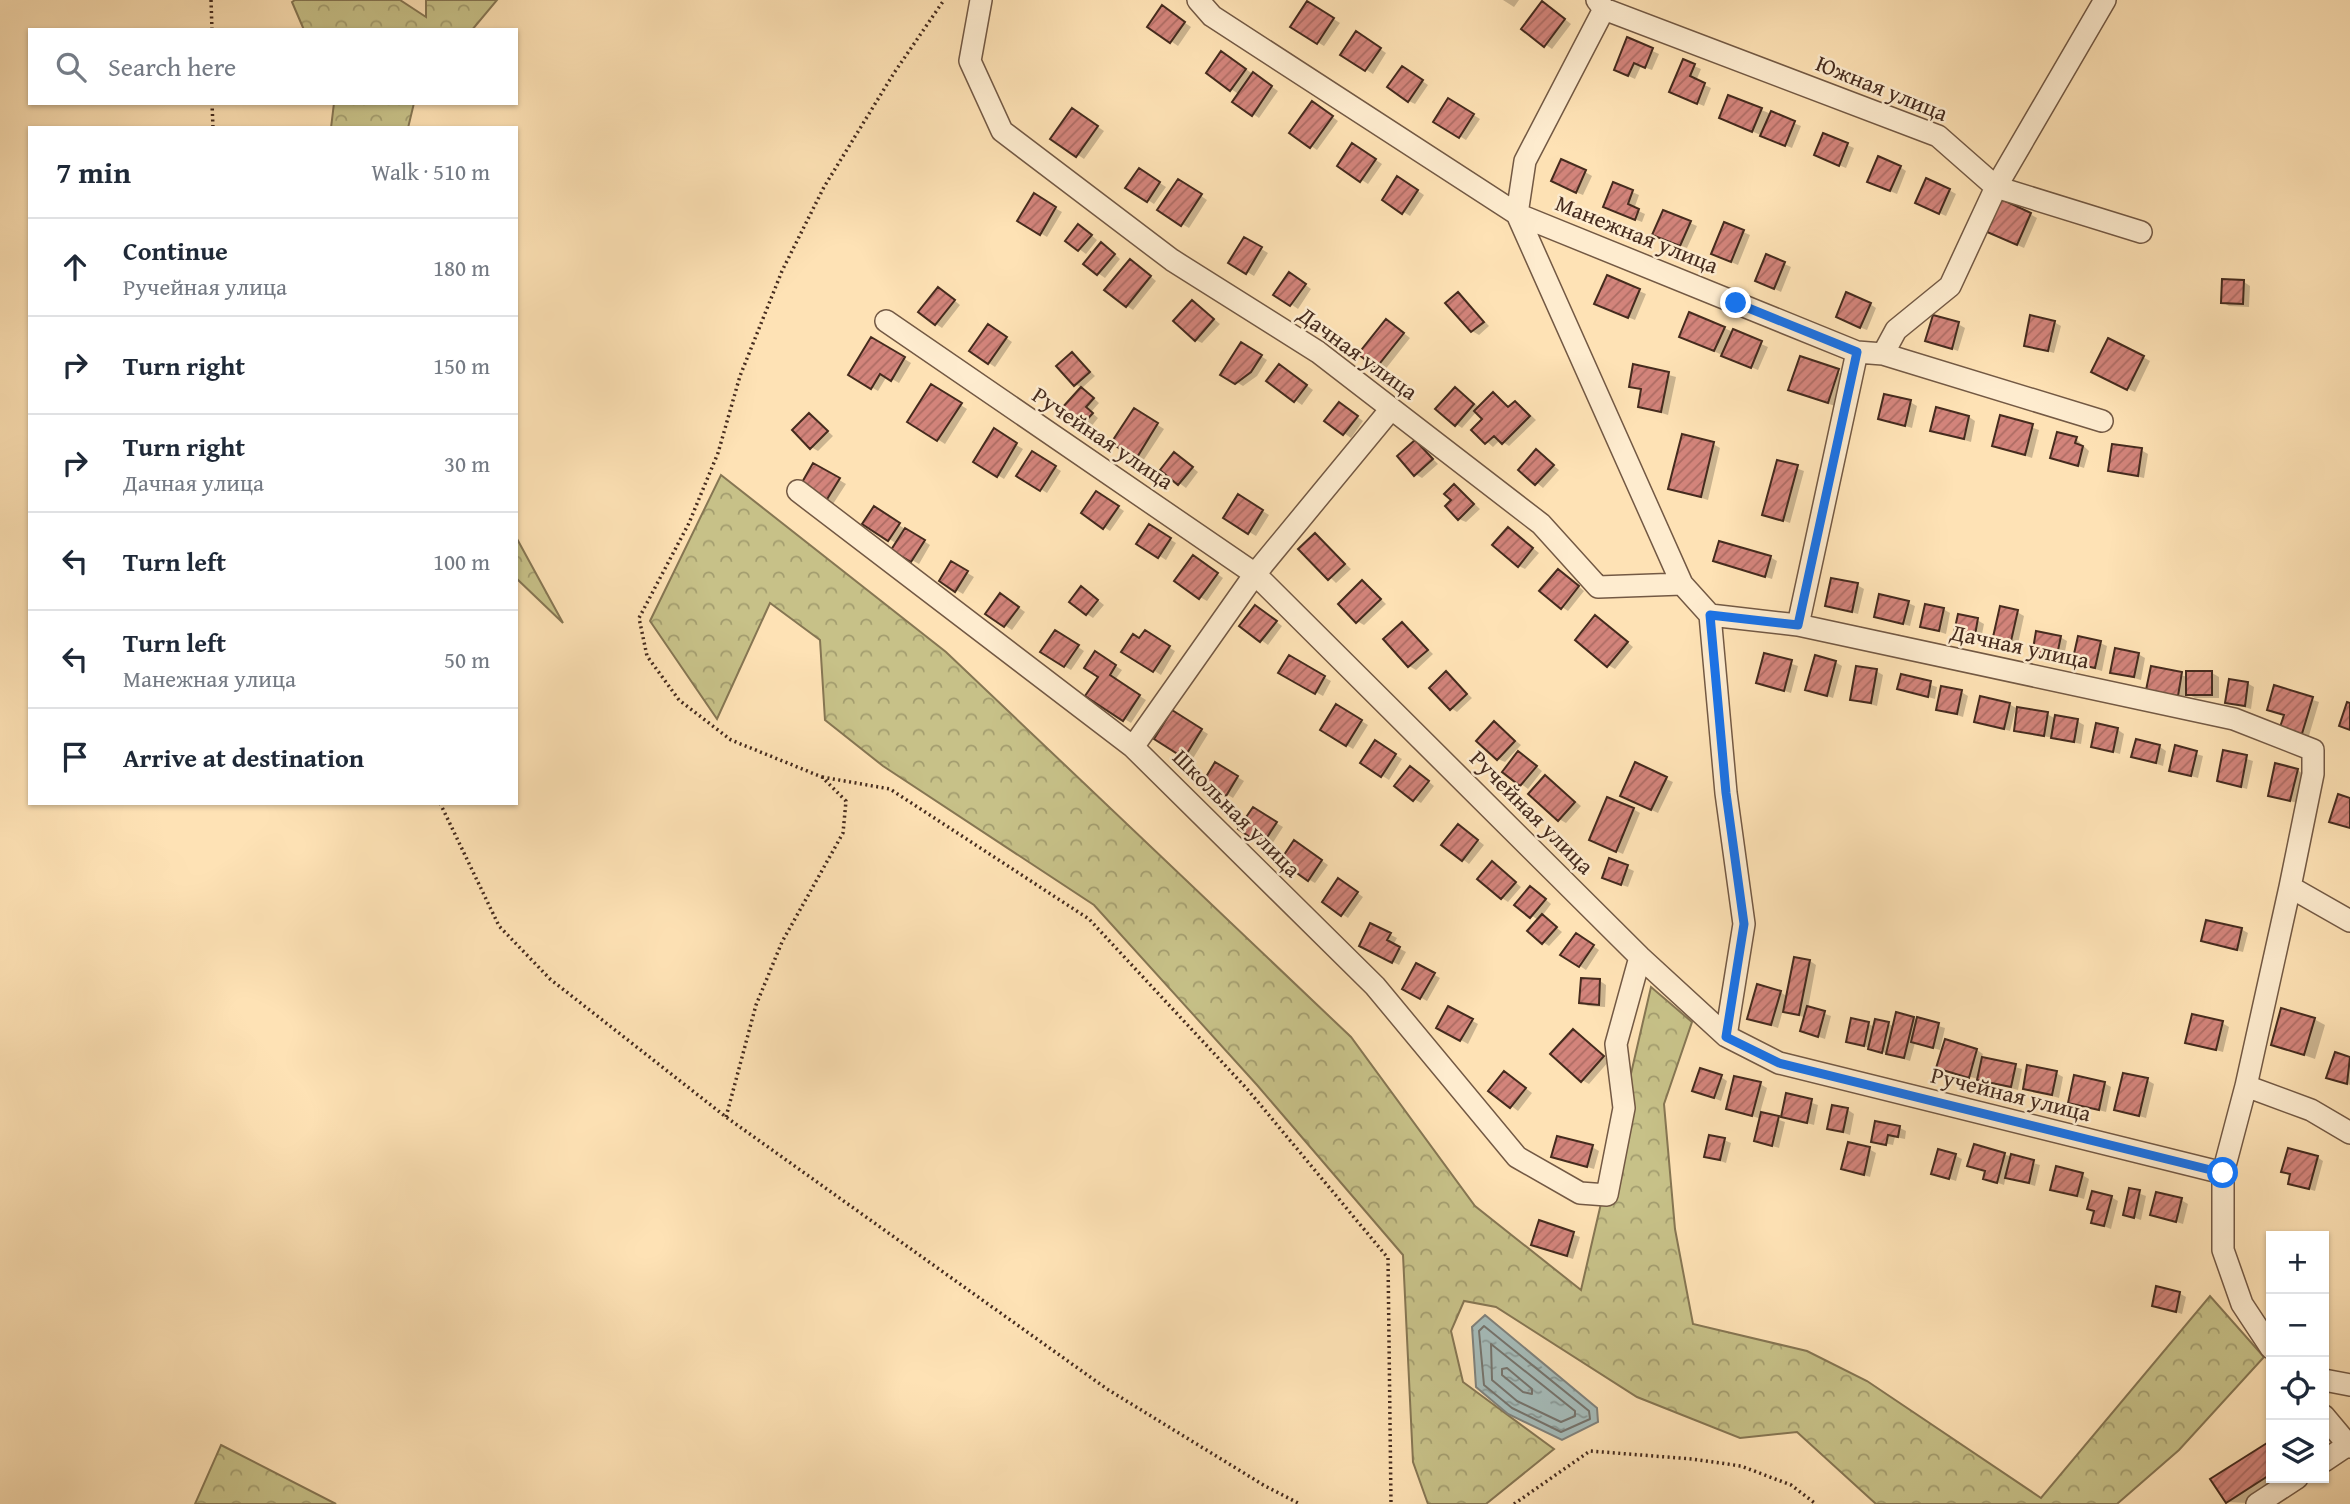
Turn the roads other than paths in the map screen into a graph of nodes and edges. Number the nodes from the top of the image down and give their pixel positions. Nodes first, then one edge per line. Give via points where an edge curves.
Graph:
1 (981, 0) edge
2 (1198, 0) edge
3 (2105, 0) edge
4 (1601, 5) edge
5 (1996, 187) junction
6 (1517, 214) junction
7 (2141, 232) dead end
8 (886, 321) dead end
9 (1857, 352) junction
10 (1883, 354) junction
11 (1391, 409) junction
12 (2102, 421) dead end
13 (798, 491) dead end
14 (1255, 574) junction
15 (1682, 584) junction
16 (1710, 615) junction
17 (1798, 625) junction
18 (1133, 747) junction
19 (2290, 887) junction
20 (2350, 921) edge
21 (1640, 957) junction
22 (1726, 1037) junction
23 (2246, 1086) junction
24 (2350, 1133) edge
25 (2223, 1173) junction
26 (2266, 1340) edge
27 (2329, 1381) edge
28 (2350, 1385) edge
29 (2327, 1420) edge
30 (2349, 1446) edge
31 (2329, 1458) edge
32 (2289, 1483) edge
33 (2257, 1504) edge

1 - 11 street, Дачная улица via 970,61 1002,131 1172,260 1318,352
2 - 6 street, Манежная улица via 1212,16
3 - 5 street
4 - 5 street, Южная улица via 1938,136
4 - 6 street via 1525,161
5 - 7 street, Южная улица
5 - 10 street via 1950,286 1896,330
6 - 9 street, Манежная улица
6 - 15 street
8 - 14 street, Ручейная улица
9 - 10 street, Манежная улица
9 - 17 street
10 - 12 street, Манежная улица
11 - 14 street
11 - 15 street, Дачная улица via 1541,524 1598,587
13 - 18 street, Школьная улица
14 - 18 street
14 - 21 street, Ручейная улица
15 - 16 street
16 - 17 street, Дачная улица
16 - 22 street via 1726,793 1744,924
17 - 19 street, Дачная улица via 2234,719 2313,750 2313,774
18 - 21 street, Школьная улица via 1375,986 1517,1157 1580,1193 1607,1195 1624,1108 1616,1044
19 - 20 street
19 - 23 street
21 - 22 street, Ручейная улица
22 - 25 street, Ручейная улица via 1779,1063
23 - 24 street via 2311,1110
23 - 25 street
25 - 26 street via 2223,1250 2242,1304
27 - 28 street
29 - 30 street
30 - 31 street
32 - 33 street

